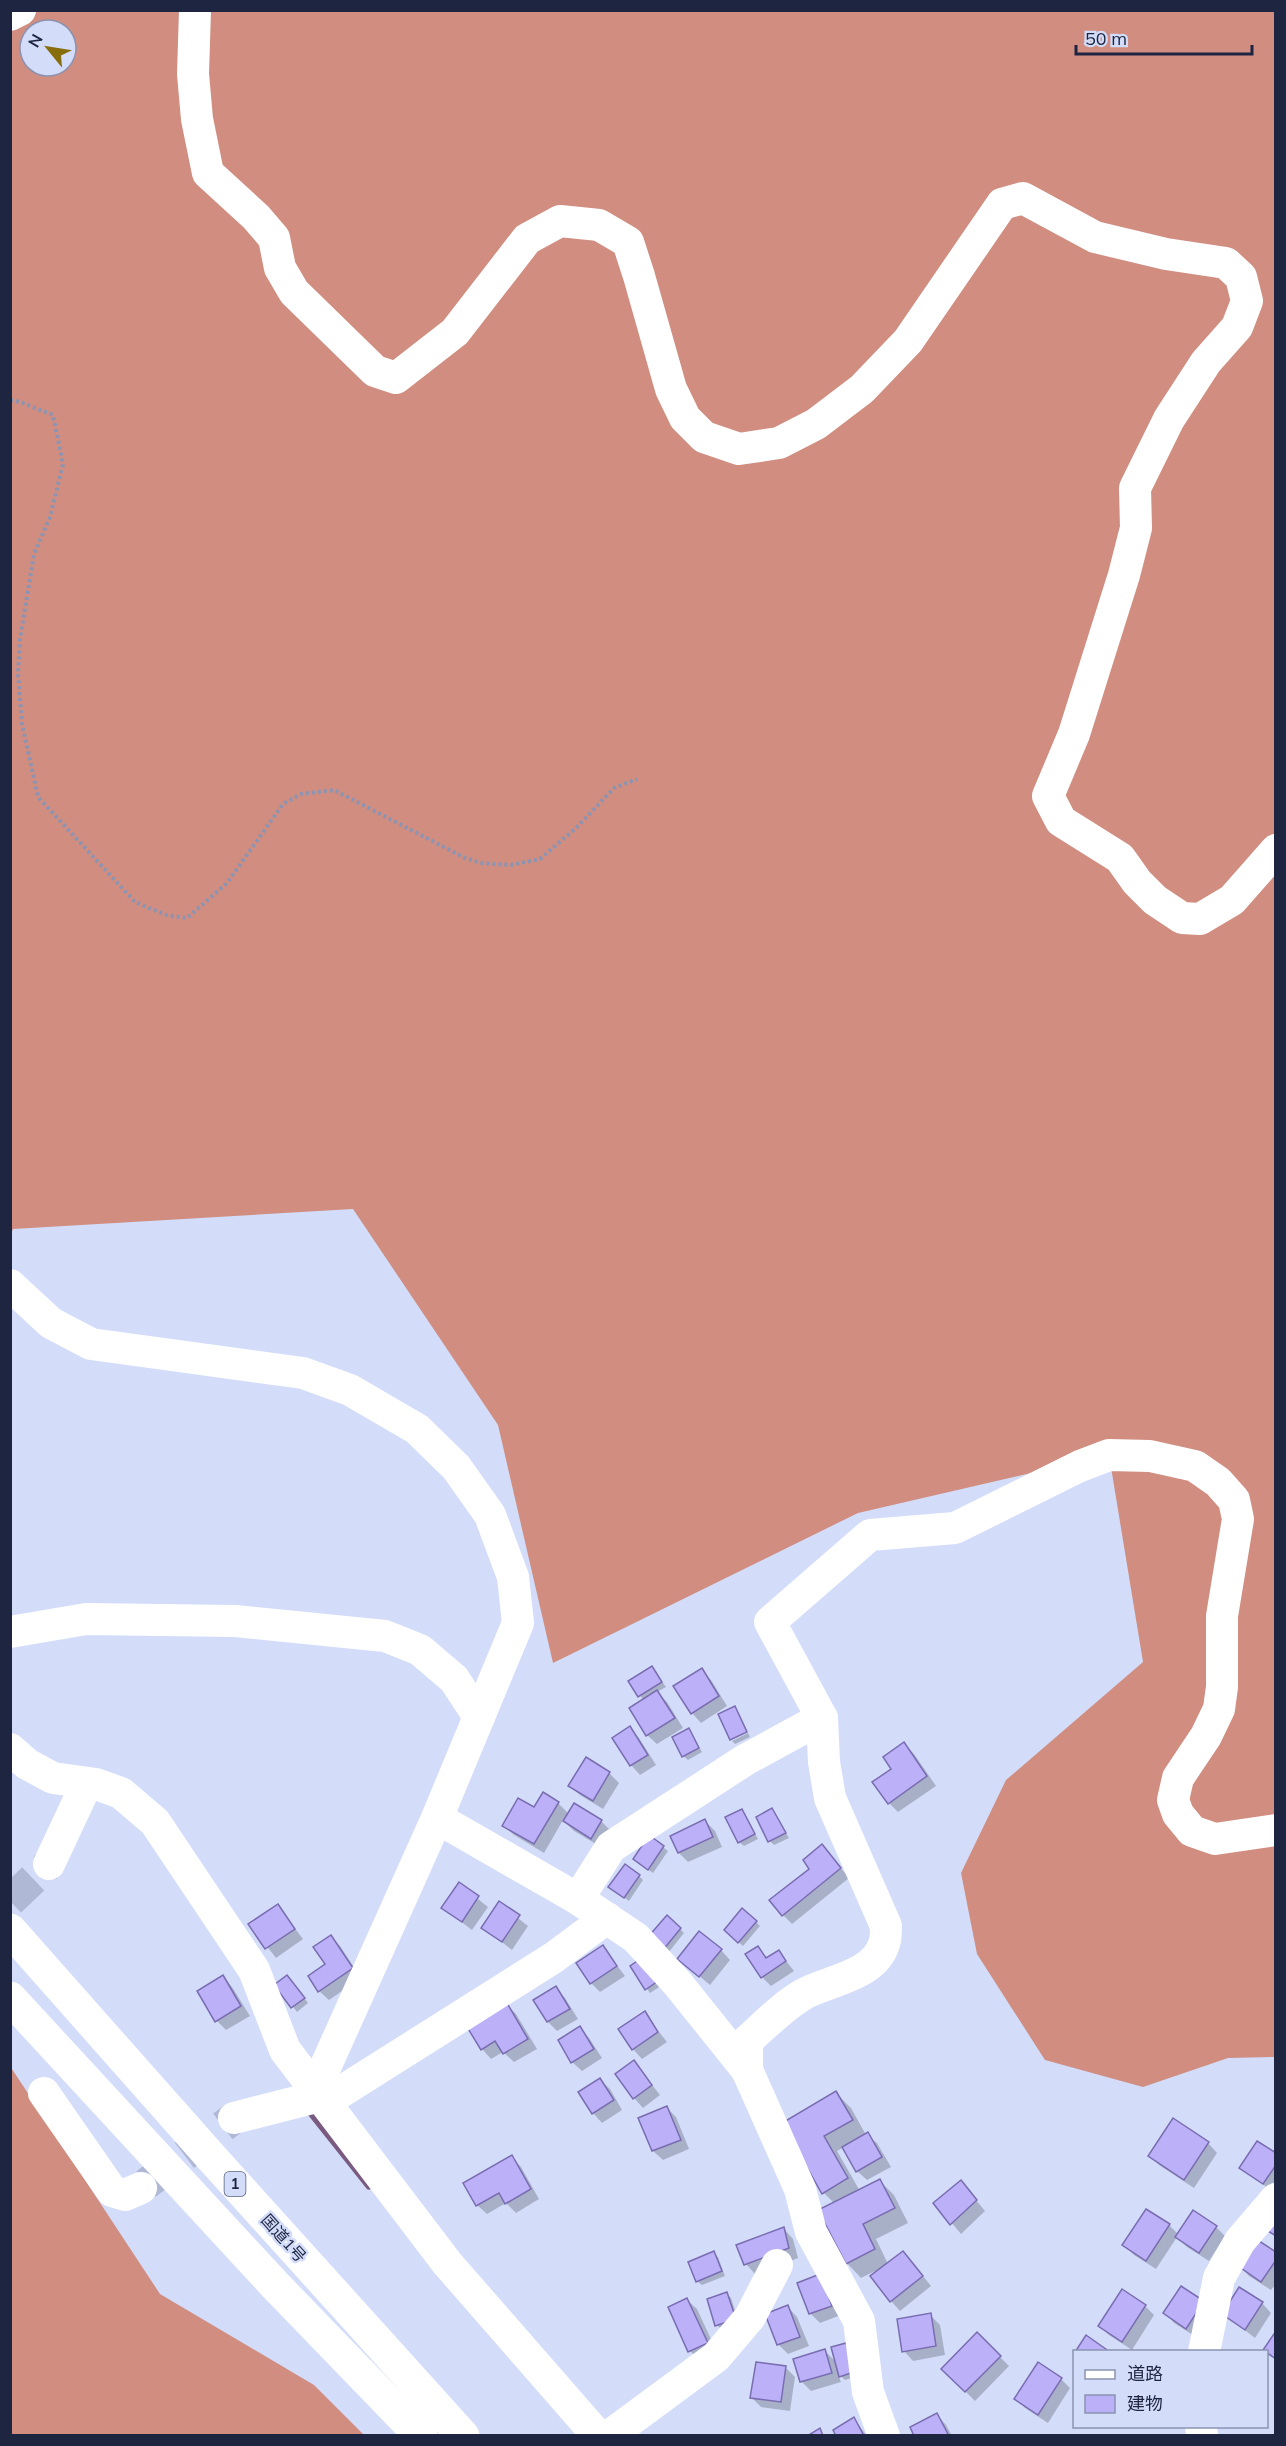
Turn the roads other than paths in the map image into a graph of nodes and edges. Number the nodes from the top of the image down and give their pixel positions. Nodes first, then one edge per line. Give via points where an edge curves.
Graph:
1 (20, 10) edge
2 (195, 10) edge
3 (10, 15) edge
4 (1275, 850) edge
5 (10, 1285) edge
6 (10, 1632) edge
7 (479, 1717) junction
8 (822, 1718) junction
9 (10, 1749) edge
10 (87, 1783) junction
11 (437, 1818) junction
12 (1275, 1830) edge
13 (49, 1864) tunnel mouth
14 (578, 1899) junction
15 (607, 1918) junction
16 (10, 1930) edge
17 (10, 1998) edge
18 (747, 2070) junction
19 (44, 2093) dead end
20 (320, 2096) junction
21 (234, 2118) tunnel mouth
22 (141, 2188) tunnel mouth
23 (1275, 2199) edge
24 (777, 2265) dead end
25 (1204, 2350) edge
26 (420, 2436) edge
27 (463, 2436) edge
28 (598, 2436) edge
29 (609, 2436) edge
30 (884, 2436) edge

1 - 3 street
2 - 4 street via 193,74 208,173 274,238 280,268 294,292 375,371 396,378 455,333 527,239 560,221 599,225 627,242 670,389 685,418 704,437 739,449 779,443 816,424 862,389 908,341 1002,204 1023,198 1095,237 1226,263 1241,277 1247,301 1238,327 1206,362 1168,419 1135,488 1136,528 1124,575 1074,734 1048,795 1061,821 1120,858 1155,900 1182,918 1200,919 1232,900
5 - 7 street via 51,1323 91,1344 303,1373 350,1390 417,1429 456,1467 490,1515 513,1577 518,1623
6 - 7 street via 86,1618 235,1621 385,1636 420,1650 454,1680
7 - 11 street
8 - 12 street via 770,1622 870,1535 955,1528 1109,1455 1150,1456 1195,1466 1218,1482 1234,1500 1238,1519 1222,1616 1219,1709 1179,1778 1173,1800 1178,1814 1192,1831 1215,1839
8 - 14 street via 745,1760 611,1847
8 - 18 street via 830,1798 886,1926 884,1944 873,1961 854,1974 805,1994 747,2041
9 - 10 street via 53,1778
10 - 13 street
10 - 20 street via 121,1793 155,1822 254,1970 285,2050
11 - 14 street
11 - 20 street
14 - 15 street
15 - 18 street via 636,1938
15 - 20 street via 553,1958
16 - 27 highway, 国道1号 / 1
17 - 26 highway, 1
18 - 30 street via 800,2189 811,2232 860,2321 868,2392
19 - 22 street via 112,2191 125,2195
20 - 21 street
20 - 28 street via 447,2263
23 - 25 street via 1240,2241 1219,2278
24 - 29 street via 750,2317 716,2357

